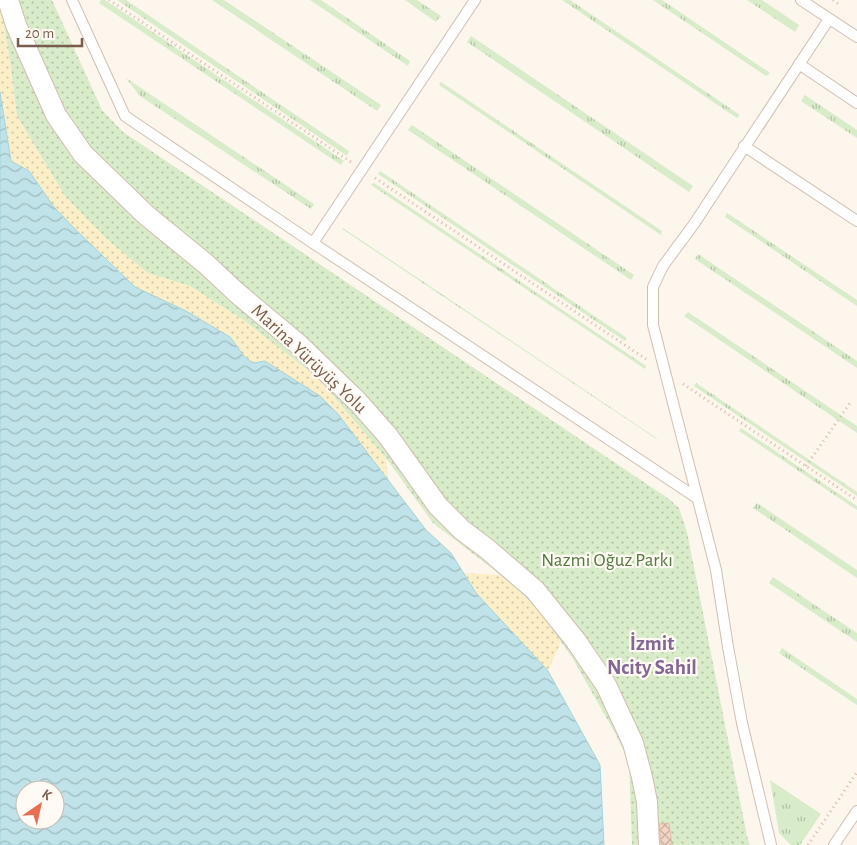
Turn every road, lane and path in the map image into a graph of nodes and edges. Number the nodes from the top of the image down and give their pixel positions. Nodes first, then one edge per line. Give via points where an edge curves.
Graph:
1 (8, 0) edge
2 (72, 0) edge
3 (109, 0) edge
4 (475, 0) edge
5 (801, 0) edge
6 (829, 19) junction
7 (857, 37) edge
8 (799, 64) junction
9 (857, 103) edge
10 (744, 146) junction
11 (362, 169) junction
12 (857, 221) edge
13 (313, 243) junction
14 (649, 353) dead end
15 (682, 391) dead end
16 (850, 403) dead end
17 (806, 466) junction
18 (697, 498) junction
19 (857, 500) edge
20 (857, 772) edge
21 (857, 811) edge
22 (649, 845) edge
23 (771, 845) edge
24 (808, 845) edge
25 (834, 845) edge

1 - 22 street, Marina Yürüyüş Yolu via 16,26 56,115 83,154 146,215 298,344 358,402 388,436 438,506 535,590 591,663 606,685 633,743 647,802
2 - 13 lane via 125,116
3 - 11 path
4 - 11 lane
5 - 6 lane
6 - 7 lane
6 - 8 lane
8 - 9 lane
8 - 10 lane
10 - 12 lane
10 - 18 lane via 663,266 653,287 653,325
11 - 13 lane
11 - 14 path via 652,363
13 - 18 lane
15 - 17 path via 680,382
16 - 17 path
17 - 19 path
18 - 23 lane via 716,570 742,723
20 - 24 path
21 - 25 lane

